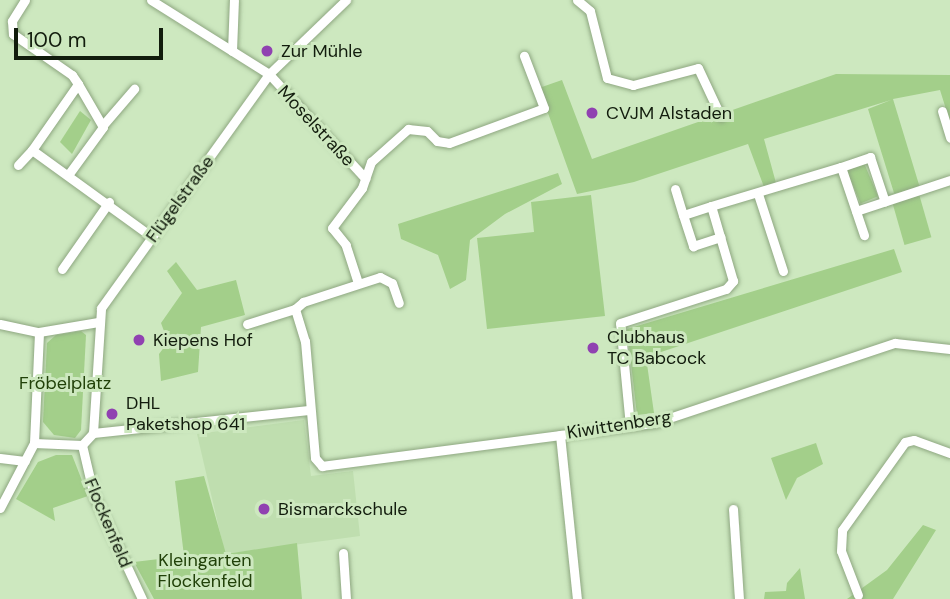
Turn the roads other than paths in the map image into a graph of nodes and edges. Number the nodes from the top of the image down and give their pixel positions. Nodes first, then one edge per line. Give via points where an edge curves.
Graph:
1 (25, 0) edge
2 (151, 0) edge
3 (234, 0) edge
4 (346, 0) edge
5 (578, 0) edge
6 (232, 51) junction
7 (524, 56) dead end
8 (269, 74) junction
9 (78, 85) junction
10 (134, 89) dead end
11 (942, 110) dead end
12 (721, 117) dead end
13 (103, 125) junction
14 (950, 138) edge
15 (32, 150) junction
16 (18, 165) dead end
17 (841, 167) junction
18 (68, 175) junction
19 (365, 178) junction
20 (950, 180) edge
21 (675, 189) dead end
22 (758, 194) junction
23 (109, 202) junction
24 (885, 202) junction
25 (711, 206) junction
26 (856, 211) junction
27 (683, 215) junction
28 (864, 235) dead end
29 (152, 237) junction
30 (721, 237) junction
31 (62, 269) dead end
32 (783, 271) dead end
33 (358, 282) junction
34 (399, 303) dead end
35 (295, 309) junction
36 (98, 322) junction
37 (0, 324) edge
38 (247, 324) dead end
39 (39, 332) junction
40 (950, 348) edge
41 (309, 410) junction
42 (630, 425) junction
43 (93, 433) junction
44 (560, 435) junction
45 (34, 443) junction
46 (82, 444) junction
47 (950, 453) edge
48 (0, 458) edge
49 (25, 461) junction
50 (0, 509) edge
51 (733, 509) dead end
52 (343, 553) dead end
53 (858, 595) dead end
54 (142, 599) edge
55 (346, 599) edge
56 (577, 599) edge
57 (739, 599) edge

1 - 9 street via 12,21 13,34 65,69
2 - 6 street, Moselstraße
3 - 6 street
4 - 8 street, Flügelstraße
5 - 12 street via 590,11 607,78 633,85 698,68 706,76
6 - 8 street, Moselstraße
7 - 19 street, Moselstraße via 544,108 449,143 436,141 419,128 408,129 371,162
8 - 19 street, Moselstraße
8 - 29 street, Flügelstraße
9 - 13 street
9 - 15 street
10 - 13 street
11 - 14 street
13 - 18 street
15 - 16 street
15 - 18 street
17 - 22 street
17 - 24 street via 870,157
17 - 26 street
18 - 23 street
19 - 33 street, Moselstraße via 332,228 346,246
20 - 24 street
21 - 27 street
22 - 25 street
22 - 32 street
23 - 29 street
23 - 31 street
24 - 26 street
25 - 27 street
25 - 30 street
26 - 28 street
27 - 30 street via 693,246
29 - 36 street, Flügelstraße via 104,303
30 - 42 street via 733,276 729,287 620,323
33 - 34 street via 385,278
33 - 35 street
35 - 38 street
35 - 41 street via 306,341 313,397
36 - 39 street
36 - 43 street, Flügelstraße
37 - 39 street
39 - 45 street
40 - 42 street, Kiwittenberg via 895,343 674,417
41 - 43 street
41 - 44 street, Kiwittenberg via 319,465
42 - 44 street, Kiwittenberg
43 - 46 street
44 - 56 street
45 - 46 street
45 - 49 street
46 - 54 street, Flockenfeld via 94,496
47 - 53 street via 914,440 905,442 842,530 841,551
48 - 49 street
49 - 50 street
51 - 57 street
52 - 55 street

